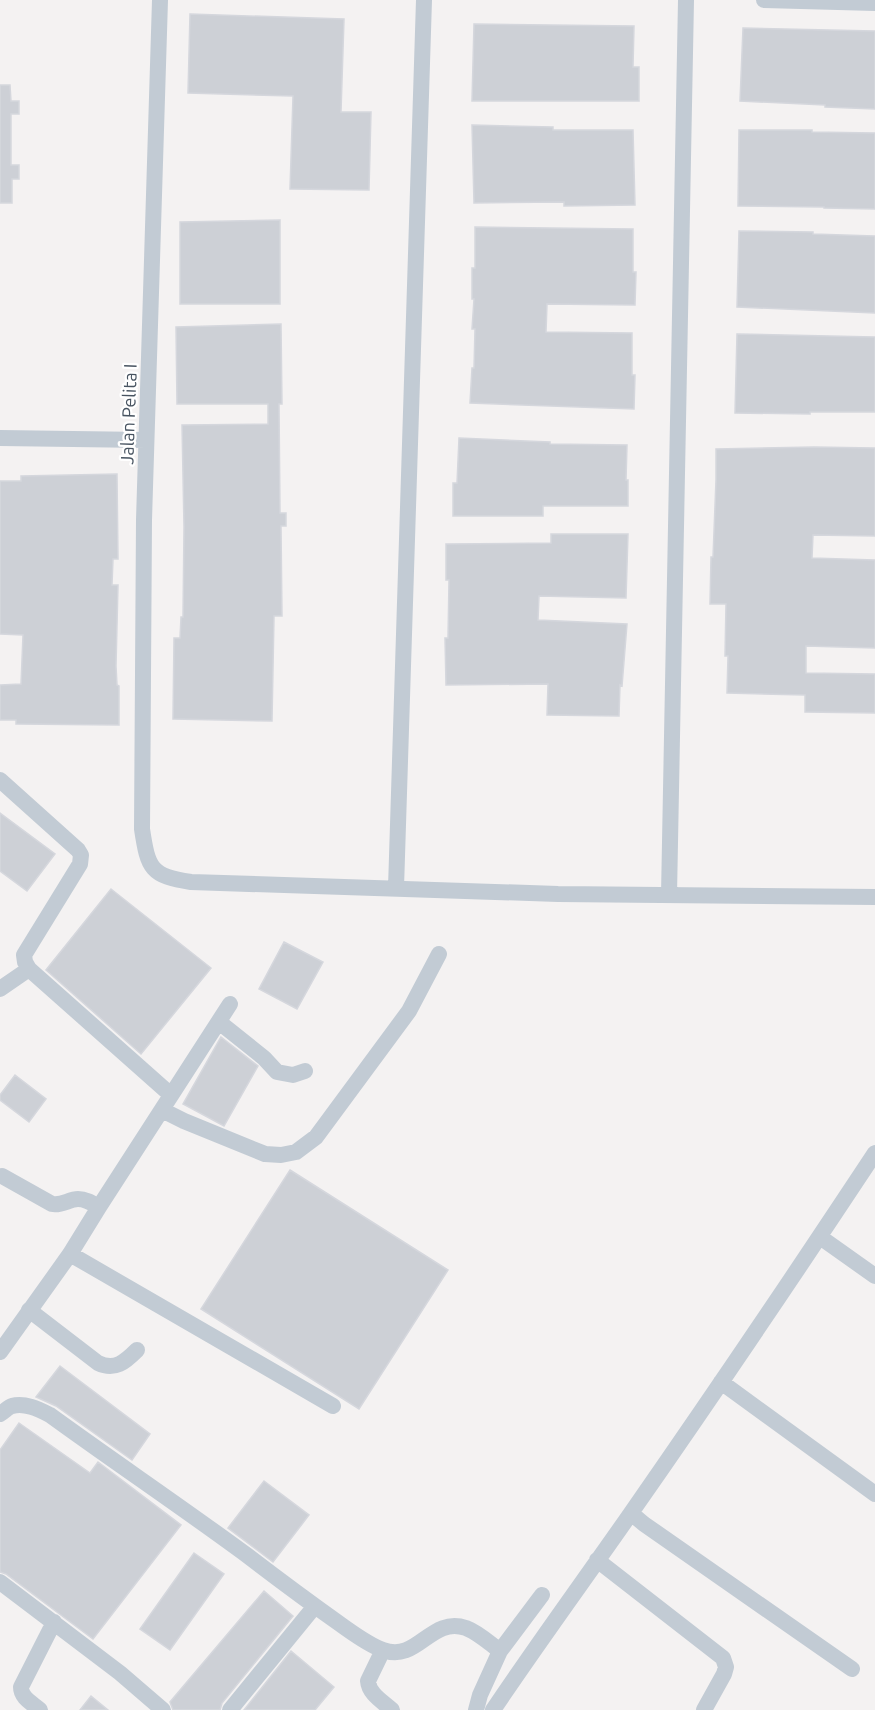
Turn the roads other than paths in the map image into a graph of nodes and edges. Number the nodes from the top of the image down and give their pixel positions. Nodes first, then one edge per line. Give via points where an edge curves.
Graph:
1 (160, 0) edge
2 (424, 0) edge
3 (686, 0) edge
4 (764, 0) edge
5 (875, 3) edge
6 (0, 438) edge
7 (146, 440) junction
8 (0, 780) edge
9 (396, 888) junction
10 (669, 895) junction
11 (875, 897) edge
12 (439, 954) dead end
13 (29, 969) junction
14 (0, 989) edge
15 (230, 1004) dead end
16 (219, 1022) junction
17 (305, 1071) dead end
18 (167, 1103) junction
19 (875, 1153) edge
20 (2, 1176) dead end
21 (99, 1207) junction
22 (820, 1237) junction
23 (70, 1254) junction
24 (875, 1276) edge
25 (29, 1310) junction
26 (137, 1350) dead end
27 (0, 1352) edge
28 (721, 1382) junction
29 (333, 1406) dead end
30 (0, 1414) edge
31 (875, 1494) edge
32 (631, 1512) junction
33 (597, 1560) junction
34 (0, 1582) edge
35 (542, 1595) dead end
36 (315, 1606) junction
37 (54, 1622) junction
38 (383, 1650) junction
39 (500, 1651) junction
40 (852, 1669) dead end
41 (40, 1710) edge
42 (164, 1710) edge
43 (230, 1710) edge
44 (392, 1710) edge
45 (476, 1710) edge
46 (493, 1710) edge
47 (704, 1710) edge

1 - 7 street, Jalan Pelita I
2 - 9 street
3 - 10 street
4 - 5 street
6 - 7 street
7 - 9 street, Jalan Pelita I via 142,829 151,866 170,879 191,882
8 - 13 street via 81,855 80,864 24,955
9 - 10 street, Jalan Pelita I
10 - 11 street, Jalan Pelita I
12 - 18 street via 409,1011 316,1137 296,1152 266,1154 184,1121
13 - 14 street
13 - 18 street
15 - 16 street
16 - 17 street via 277,1072 293,1075
16 - 18 street
18 - 21 street
19 - 22 street
20 - 21 street via 52,1204 79,1199
21 - 23 street
22 - 24 street
22 - 28 street
23 - 25 street
23 - 29 street
25 - 26 street via 104,1366 118,1366
25 - 27 street
28 - 31 street
28 - 32 street
30 - 36 street via 12,1406 23,1406 51,1415
32 - 33 street
32 - 40 street
33 - 46 street
33 - 47 street via 723,1658 724,1674
34 - 37 street
35 - 39 street
36 - 38 street
36 - 43 street
37 - 41 street via 21,1686 25,1698
37 - 42 street
38 - 39 street via 405,1652 436,1630 456,1626 480,1636
38 - 44 street via 368,1685
39 - 45 street

